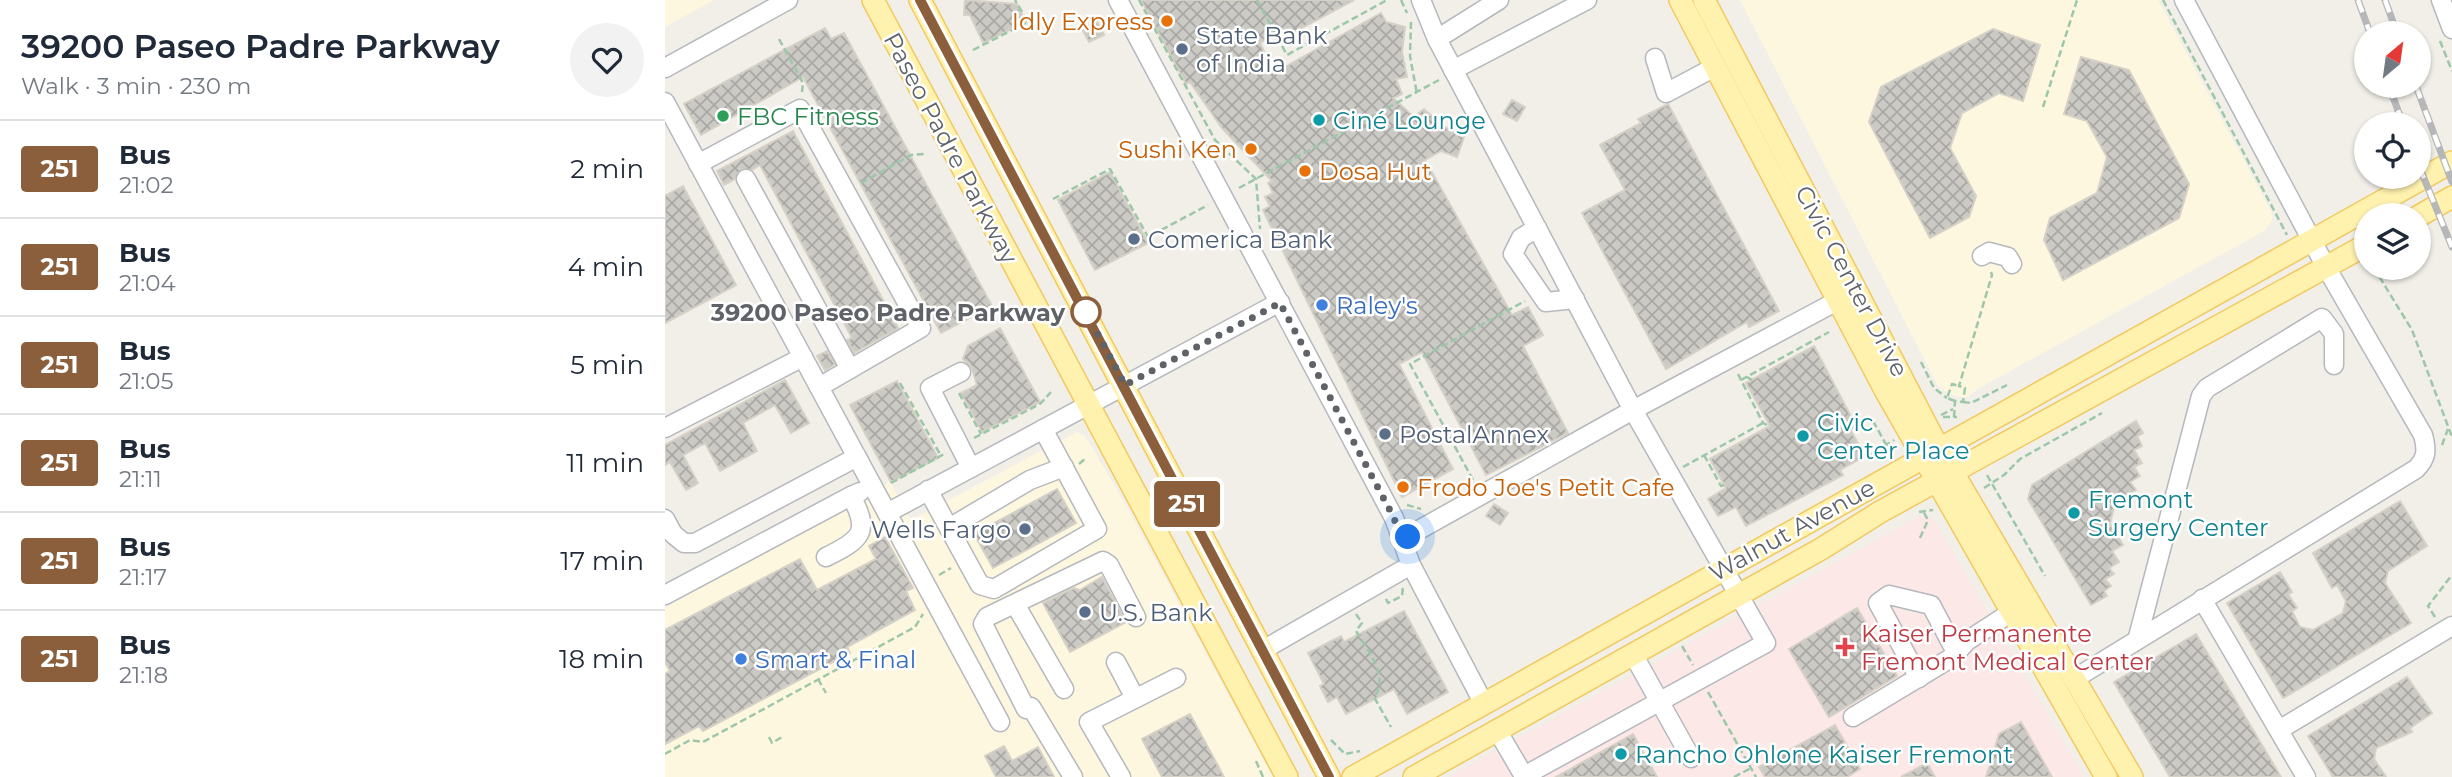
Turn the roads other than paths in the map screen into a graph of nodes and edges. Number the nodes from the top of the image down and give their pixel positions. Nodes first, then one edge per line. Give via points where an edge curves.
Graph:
1 (788, 0) edge
2 (873, 0) edge
3 (920, 0) edge
4 (1118, 0) edge
5 (1421, 0) edge
6 (1499, 0) edge
7 (1587, 0) edge
8 (1680, 0) edge
9 (1704, 0) edge
10 (2184, 0) edge
11 (2441, 0) edge
12 (2452, 29) edge
13 (1437, 39) junction
14 (1655, 58) dead end
15 (665, 68) edge
16 (1713, 68) junction
17 (1453, 70) junction
18 (665, 102) edge
19 (2452, 162) edge
20 (698, 163) junction
21 (746, 179) dead end
22 (2452, 197) edge
23 (2431, 209) edge
24 (1537, 228) junction
25 (2303, 245) junction
26 (2354, 252) edge
27 (1982, 256) dead end
28 (2012, 264) dead end
29 (2326, 267) junction
30 (1575, 299) junction
31 (1839, 300) junction
32 (1280, 303) junction
33 (803, 357) junction
34 (2334, 365) dead end
35 (850, 369) junction
36 (961, 372) dead end
37 (1125, 385) junction
38 (818, 387) junction
39 (1088, 405) junction
40 (1633, 410) junction
41 (665, 428) edge
42 (1043, 429) junction
43 (1931, 453) junction
44 (857, 457) junction
45 (1064, 467) junction
46 (971, 468) junction
47 (1945, 478) junction
48 (878, 484) junction
49 (928, 491) junction
50 (851, 496) junction
51 (887, 513) junction
52 (665, 519) edge
53 (949, 528) junction
54 (1401, 540) junction
55 (826, 557) dead end
56 (1411, 565) junction
57 (1723, 568) junction
58 (665, 595) edge
59 (1738, 595) junction
60 (2202, 599) junction
61 (1015, 604) junction
62 (2010, 613) junction
63 (1136, 617) dead end
64 (2447, 628) edge
65 (2139, 637) junction
66 (1263, 650) junction
67 (1956, 652) junction
68 (1633, 654) junction
69 (1116, 662) dead end
70 (1176, 678) dead end
71 (1919, 678) junction
72 (2074, 679) junction
73 (1064, 689) dead end
74 (1135, 698) junction
75 (1660, 701) junction
76 (1484, 704) junction
77 (1853, 717) dead end
78 (1000, 722) dead end
79 (1497, 730) junction
80 (2279, 730) junction
81 (1691, 758) dead end
82 (1073, 777) edge
83 (1121, 777) edge
84 (1287, 777) edge
85 (1329, 777) edge
86 (1353, 777) edge
87 (1414, 777) edge
88 (2106, 777) edge
89 (2132, 777) edge
90 (2306, 777) edge

1 - 15 street
2 - 39 main road, Paseo Padre Parkway
3 - 37 main road, Paseo Padre Parkway
4 - 32 street
5 - 13 street
6 - 13 street
7 - 17 street
8 - 16 main road, Civic Center Drive
9 - 43 main road, Civic Center Drive
10 - 25 street
11 - 12 street
13 - 17 street
14 - 16 street via 1667,93
16 - 31 main road, Civic Center Drive
17 - 24 street
18 - 20 street
19 - 25 main road, Walnut Avenue
20 - 33 street
20 - 35 street via 800,109 921,328
21 - 35 street
22 - 23 main road
24 - 30 street
24 - 30 street via 1521,238 1513,254 1546,302
25 - 29 street
25 - 43 main road, Walnut Avenue
26 - 29 main road, Walnut Avenue
27 - 28 street via 1989,252 2008,257
29 - 47 main road, Walnut Avenue
29 - 60 street via 2423,435 2424,461
30 - 40 street
31 - 40 street
31 - 43 main road, Civic Center Drive
32 - 37 street
32 - 54 street via 1394,518
33 - 38 street
33 - 41 street
34 - 65 street via 2334,334 2322,318 2201,396
35 - 38 street
36 - 46 street via 929,388
37 - 39 street
37 - 66 main road, Paseo Padre Parkway
38 - 44 street
39 - 42 street
39 - 84 main road, Paseo Padre Parkway
40 - 54 street
40 - 57 street
42 - 45 street
42 - 46 street
43 - 47 main road, Civic Center Drive
43 - 57 main road, Walnut Avenue
44 - 48 street
44 - 52 street via 695,543 684,543
45 - 53 street via 1030,480
45 - 53 street via 1097,529 994,589 980,585
46 - 49 street
47 - 59 main road, Walnut Avenue
47 - 62 main road, Civic Center Drive
47 - 72 main road, Civic Center Drive
48 - 50 street
48 - 51 street
49 - 51 street
49 - 53 street
50 - 55 street via 863,517 862,527 847,547
50 - 58 street
51 - 78 street
54 - 56 street
56 - 66 street
56 - 76 street
57 - 59 street
57 - 76 main road, Walnut Avenue
59 - 68 main road, Walnut Avenue
59 - 75 street via 1766,643
60 - 65 street
60 - 80 street
61 - 63 street via 1103,561
61 - 73 street
61 - 82 street via 983,624 1028,708
62 - 67 street
62 - 88 main road, Civic Center Drive
64 - 80 street
65 - 72 street
66 - 85 main road, Paseo Padre Parkway
67 - 71 street
67 - 71 street via 1931,605 1889,595 1881,598 1878,603
68 - 75 street
68 - 79 main road, Walnut Avenue
69 - 74 street
70 - 74 street
71 - 77 street
72 - 89 main road, Civic Center Drive
74 - 83 street via 1089,722
75 - 79 street via 1524,776
75 - 81 street
76 - 86 main road, Walnut Avenue
79 - 87 main road, Walnut Avenue
80 - 90 street

